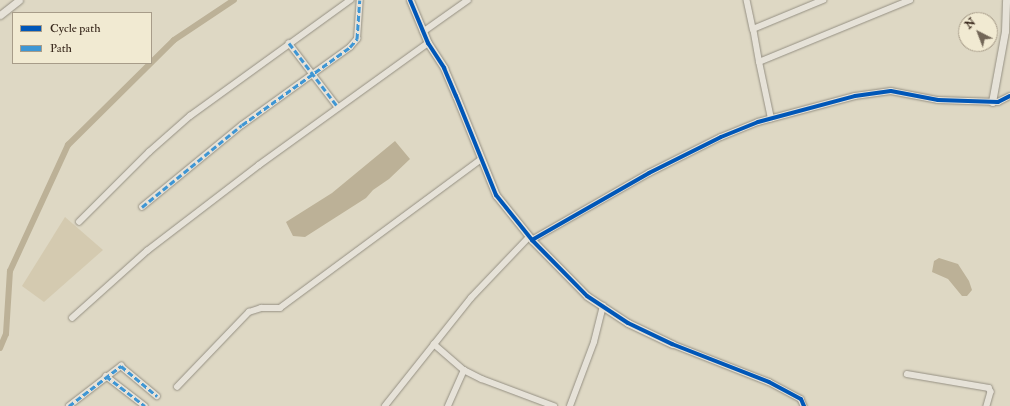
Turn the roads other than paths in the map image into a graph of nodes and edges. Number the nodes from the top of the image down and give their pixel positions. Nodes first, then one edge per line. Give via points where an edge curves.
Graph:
1 (19, 0) edge
2 (350, 0) edge
3 (360, 0) edge
4 (410, 0) edge
5 (468, 0) edge
6 (747, 0) edge
7 (823, 0) edge
8 (910, 0) edge
9 (1006, 0) edge
10 (0, 15) edge
11 (753, 29) junction
12 (423, 32) junction
13 (288, 43) junction
14 (428, 43) junction
15 (759, 62) junction
16 (311, 74) junction
17 (1010, 96) edge
18 (992, 102) junction
19 (338, 107) junction
20 (771, 119) junction
21 (480, 160) junction
22 (142, 207) dead end
23 (79, 222) dead end
24 (530, 239) junction
25 (603, 306) junction
26 (72, 318) dead end
27 (434, 344) junction
28 (672, 344) joint
29 (464, 370) junction
30 (907, 374) dead end
31 (106, 376) junction
32 (177, 387) dead end
33 (157, 396) dead end
34 (69, 406) edge
35 (145, 406) edge
36 (385, 406) edge
37 (448, 406) edge
38 (554, 406) edge
39 (570, 406) edge
40 (804, 406) edge
41 (987, 406) edge

1 - 10 street
2 - 13 street
3 - 16 street via 357,39 340,55
4 - 12 street
5 - 12 street
6 - 11 street
7 - 11 street
8 - 15 street
9 - 18 street via 1005,31
11 - 15 street
12 - 14 street
13 - 16 street
13 - 23 street via 190,116 149,152
14 - 19 street
14 - 21 street via 447,75
15 - 20 street
16 - 19 street
16 - 22 street via 242,125
17 - 18 street
18 - 20 street via 938,100 891,91 855,96
19 - 26 street via 147,251
20 - 24 street via 721,137 649,173
21 - 24 street via 496,195
21 - 32 street via 280,308 261,308 249,312
24 - 25 street via 587,296
24 - 27 street via 471,298
25 - 28 street via 628,323
25 - 39 street via 594,342
27 - 29 street
27 - 36 street
28 - 40 street via 769,382 801,399
29 - 37 street
29 - 38 street via 482,380
30 - 41 street via 989,388
31 - 33 street via 124,366
31 - 34 street
31 - 35 street

